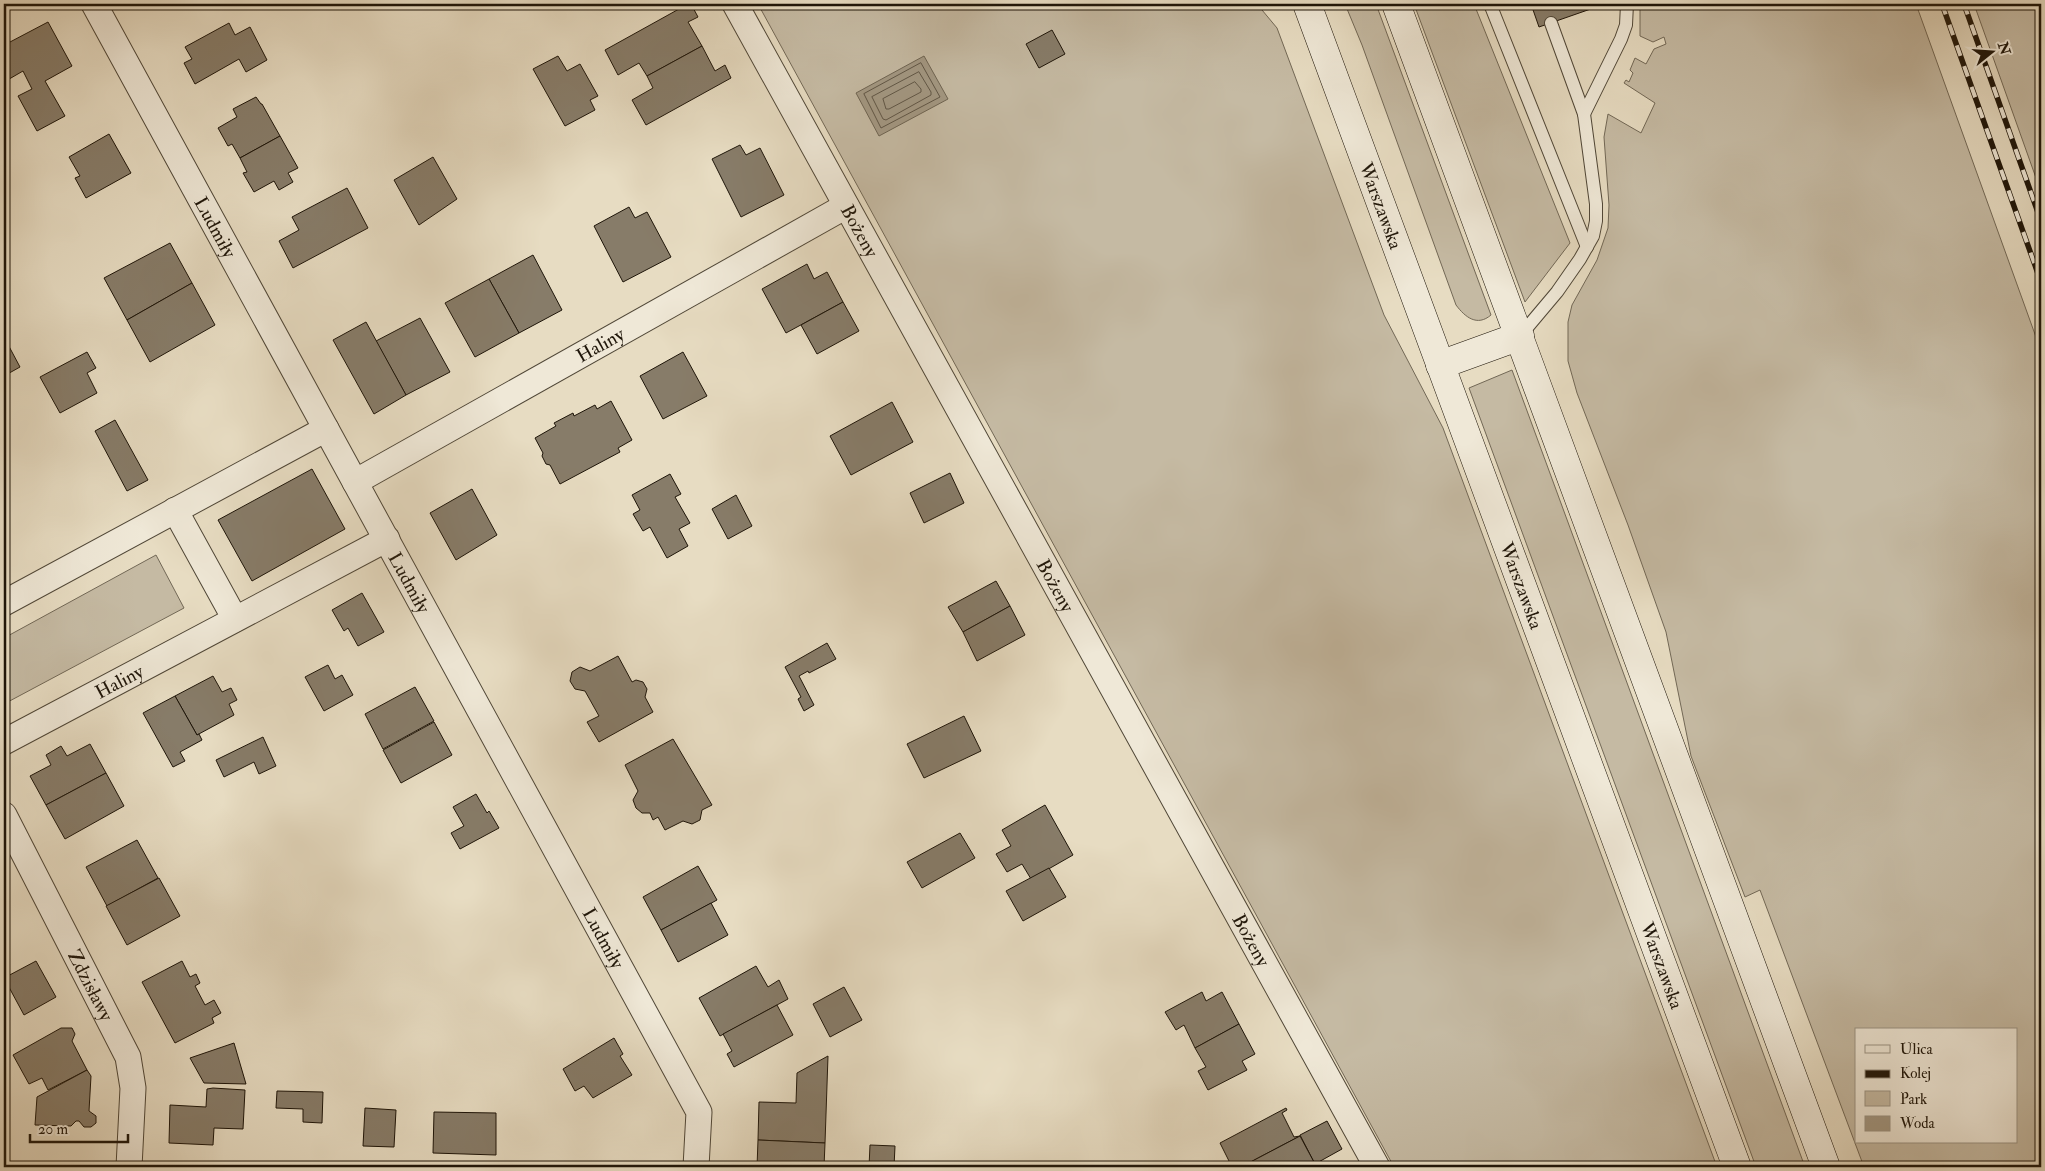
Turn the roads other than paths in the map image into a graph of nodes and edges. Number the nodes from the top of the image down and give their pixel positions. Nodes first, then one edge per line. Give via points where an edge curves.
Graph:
1 (94, 4) edge
2 (735, 4) edge
3 (1396, 4) edge
4 (1490, 4) edge
5 (1627, 4) edge
6 (1308, 7) edge
7 (1551, 23) dead end
8 (1584, 114) junction
9 (846, 206) junction
10 (1587, 247) junction
11 (1520, 336) junction
12 (1440, 365) junction
13 (326, 429) junction
14 (355, 482) junction
15 (175, 510) junction
16 (387, 539) junction
17 (4, 603) edge
18 (235, 619) junction
19 (4, 742) edge
20 (4, 814) edge
21 (129, 1167) edge
22 (696, 1167) edge
23 (1377, 1167) edge
24 (1737, 1167) edge
25 (1826, 1167) edge

1 - 13 street, Ludmiły
2 - 9 street, Bożeny
3 - 11 main road
4 - 10 lane
5 - 8 lane via 1624,32
6 - 12 main road, Warszawska
7 - 8 lane
8 - 10 lane via 1596,204 1593,236
9 - 14 street, Haliny
9 - 23 street, Bożeny
10 - 11 lane via 1557,292
11 - 12 main road
11 - 25 main road
12 - 24 main road, Warszawska
13 - 14 street, Ludmiły
13 - 15 street
14 - 16 street, Ludmiły
15 - 17 street
15 - 18 street
16 - 18 street, Haliny
16 - 22 street, Ludmiły via 699,1112
18 - 19 street, Haliny
20 - 21 street, Zdzisławy via 128,1057 133,1088

